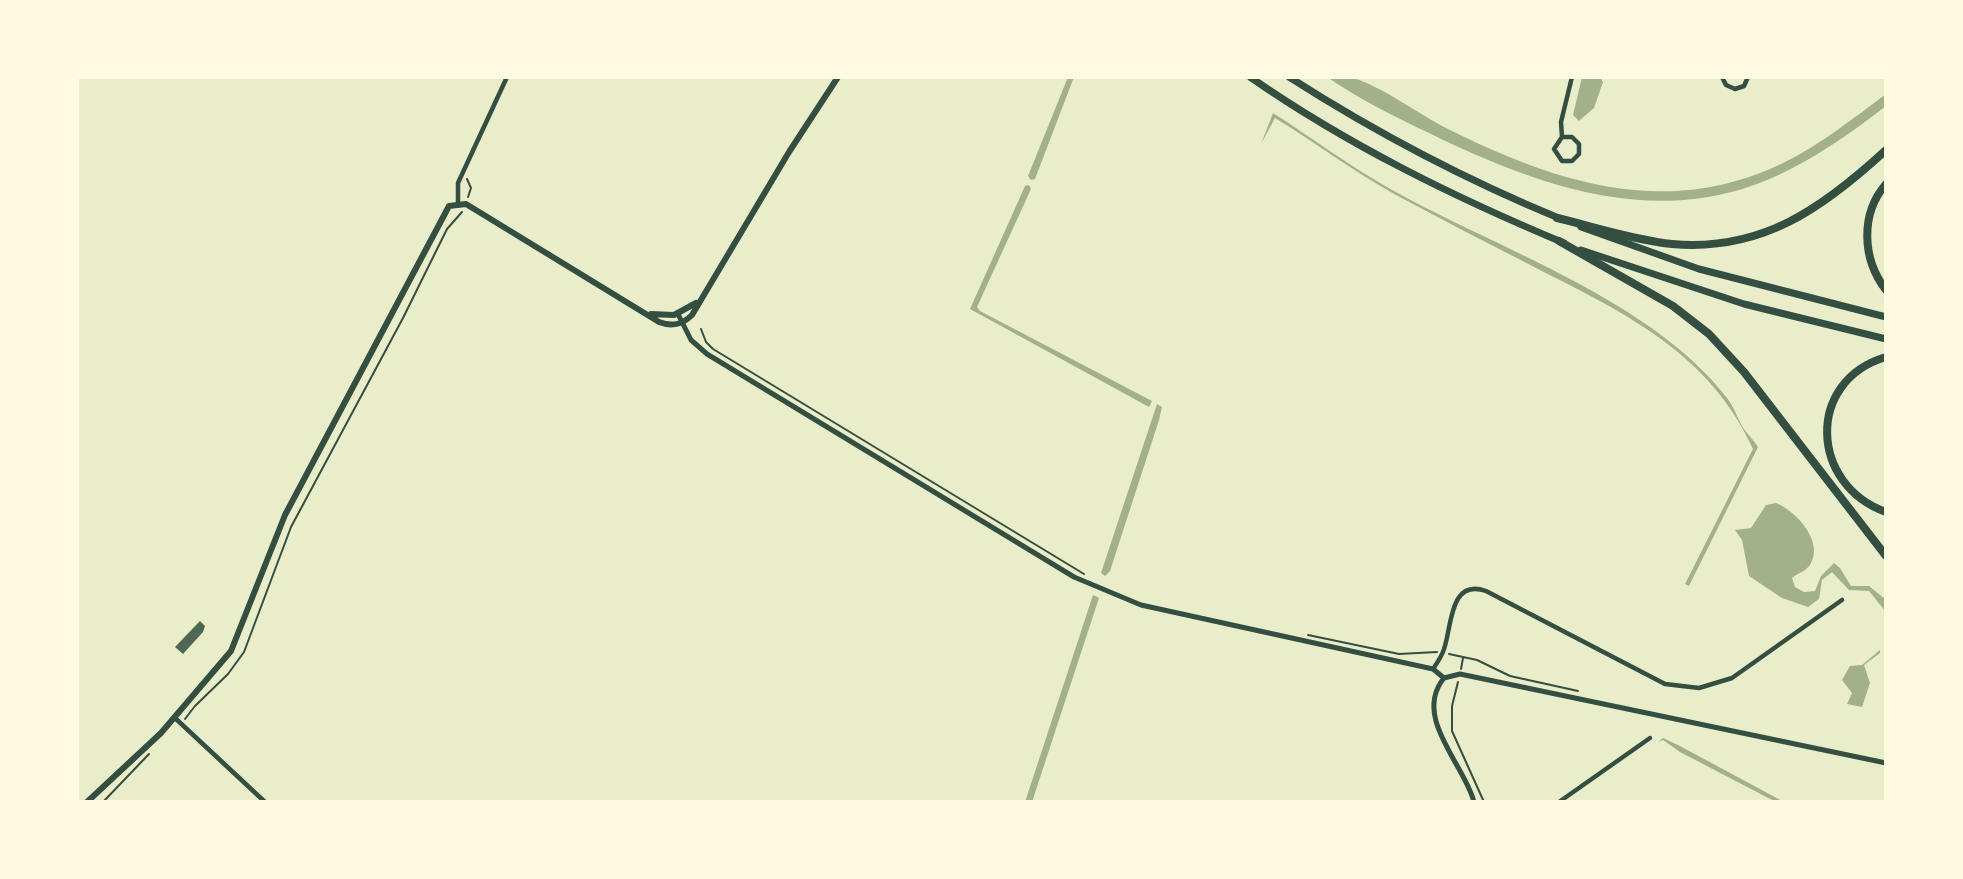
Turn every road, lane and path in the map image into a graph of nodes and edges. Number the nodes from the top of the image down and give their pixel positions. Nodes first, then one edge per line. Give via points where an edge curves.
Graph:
1 (507, 77) edge
2 (838, 77) edge
3 (1242, 77) edge
4 (1250, 77) edge
5 (1289, 77) edge
6 (1572, 77) edge
7 (1723, 77) edge
8 (1748, 77) edge
9 (1264, 87) junction
10 (1562, 137) junction
11 (1886, 150) edge
12 (462, 173) junction
13 (1886, 184) edge
14 (462, 203) junction
15 (1557, 218) junction
16 (1559, 241) junction
17 (1886, 289) edge
18 (698, 302) junction
19 (650, 314) junction
20 (678, 314) junction
21 (1886, 317) edge
22 (682, 323) junction
23 (701, 330) dead end
24 (1886, 339) edge
25 (1886, 357) edge
26 (1886, 512) edge
27 (1886, 556) edge
28 (278, 560) dead end
29 (1089, 576) dead end
30 (1842, 600) dead end
31 (1297, 632) dead end
32 (1443, 653) junction
33 (1433, 669) junction
34 (1460, 674) junction
35 (1444, 678) junction
36 (175, 718) junction
37 (1650, 738) dead end
38 (152, 752) dead end
39 (1886, 763) edge
40 (87, 802) edge
41 (103, 802) edge
42 (265, 802) edge
43 (1474, 802) edge
44 (1484, 802) edge
45 (1559, 802) edge

1 - 12 street
2 - 18 main road
3 - 9 highway
4 - 9 highway
5 - 15 highway via 1452,170
6 - 10 street
7 - 8 street via 1726,85 1735,89 1744,86
9 - 16 highway via 1433,184
10 - 10 street via 1555,144 1555,154 1562,161 1572,161 1579,154 1579,144 1572,136
11 - 15 highway via 1815,209 1776,229 1733,241 1673,244
12 - 14 street via 457,191
12 - 14 path via 471,188
13 - 17 highway via 1869,215 1867,240 1871,265
14 - 19 main road
14 - 28 path via 291,527
14 - 36 main road via 444,211 285,516 231,650
15 - 21 highway via 1699,268
16 - 24 highway via 1721,297
16 - 27 highway via 1672,306 1709,334 1744,372
18 - 20 main road
18 - 22 main road
19 - 20 main road
19 - 22 main road via 665,324
20 - 22 street
22 - 33 street via 691,340 707,354 1097,588 1164,611
23 - 29 path via 713,349
25 - 26 highway via 1870,363 1842,388 1830,410 1827,438 1831,461 1843,484 1864,503
30 - 32 street via 1732,678 1699,688 1658,681 1478,589 1463,592 1455,601
31 - 32 path via 1399,654
32 - 33 street
32 - 34 path via 1464,657
33 - 35 street
34 - 35 street
34 - 39 street
34 - 44 path via 1452,731
35 - 43 street via 1435,700 1437,725
36 - 40 main road
36 - 42 street
37 - 45 street
38 - 41 path

